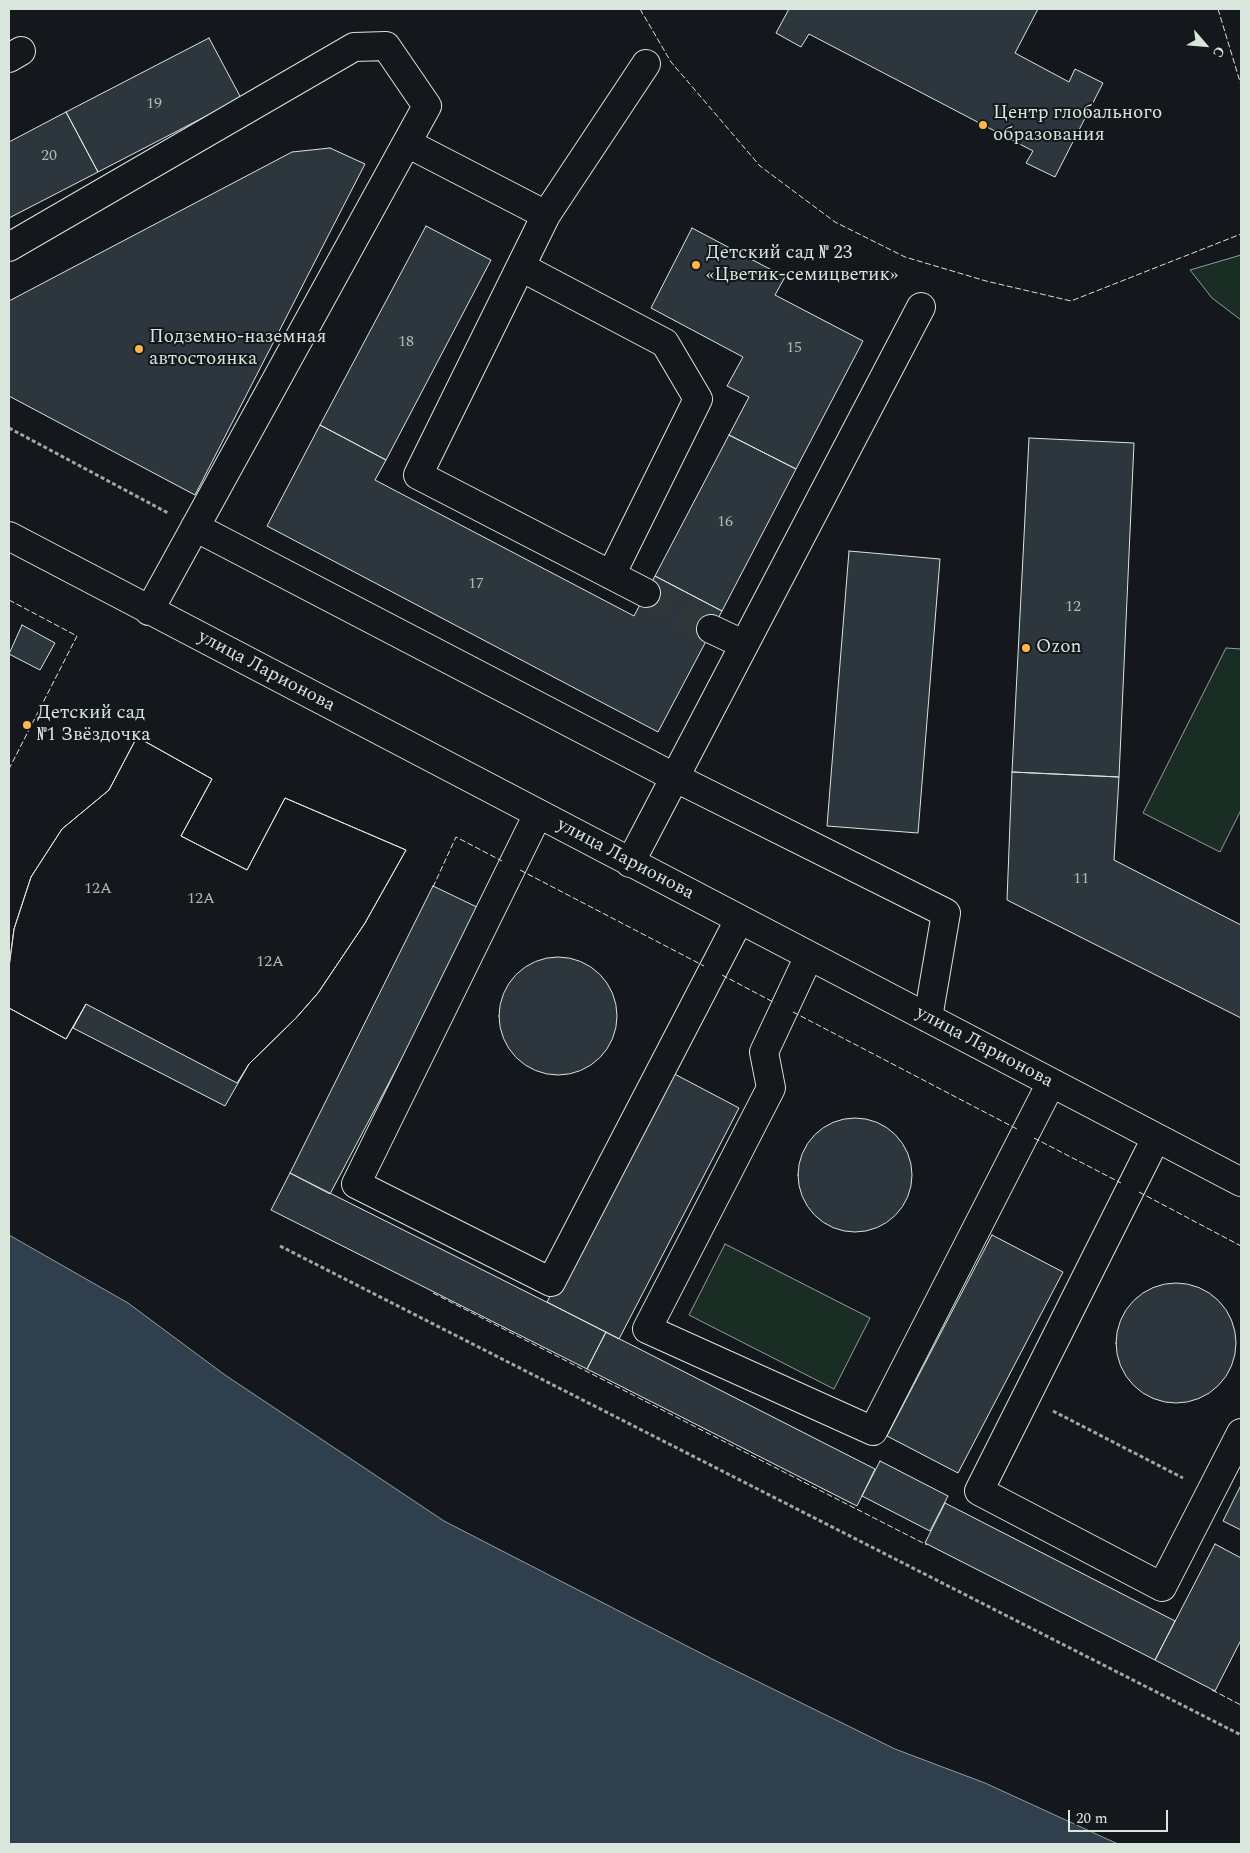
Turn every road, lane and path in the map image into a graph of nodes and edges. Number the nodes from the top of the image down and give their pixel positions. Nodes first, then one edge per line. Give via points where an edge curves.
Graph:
1 (646, 64) dead end
2 (407, 143) junction
3 (546, 215) junction
4 (9, 247) edge
5 (521, 267) junction
6 (921, 307) dead end
7 (9, 428) edge
8 (195, 527) junction
9 (9, 536) edge
10 (611, 575) junction
11 (646, 593) tunnel mouth
12 (149, 611) junction
13 (712, 629) tunnel mouth
14 (743, 644) junction
15 (674, 776) junction
16 (538, 814) junction
17 (630, 863) junction
18 (740, 920) junction
19 (809, 956) junction
20 (928, 1018) junction
21 (1051, 1083) junction
22 (1156, 1138) junction
23 (1241, 1182) edge
24 (280, 1246) dead end
25 (1025, 1398) junction
26 (1241, 1433) edge
27 (1210, 1492) junction
28 (1241, 1736) edge

1 - 3 street
2 - 3 street
2 - 4 street via 427,106 386,46 354,47
2 - 8 street
3 - 5 street
5 - 10 street via 665,343 698,399
5 - 10 street via 418,475
6 - 14 street
7 - 8 path
8 - 12 street
8 - 15 street
9 - 12 street, улица Ларионова
10 - 11 street
12 - 16 street, улица Ларионова
13 - 14 street
14 - 15 street
15 - 17 street
15 - 20 street via 946,913
16 - 17 street, улица Ларионова
16 - 18 street via 356,1184 550,1282
17 - 18 street, улица Ларионова
18 - 19 street, улица Ларионова
19 - 20 street, улица Ларионова
19 - 21 street via 764,1052 771,1088 647,1329 873,1431
20 - 21 street, улица Ларионова
21 - 22 street, улица Ларионова
22 - 23 street, улица Ларионова
22 - 25 street
24 - 28 path
25 - 27 path
25 - 27 street via 979,1491 1162,1587
26 - 27 street

